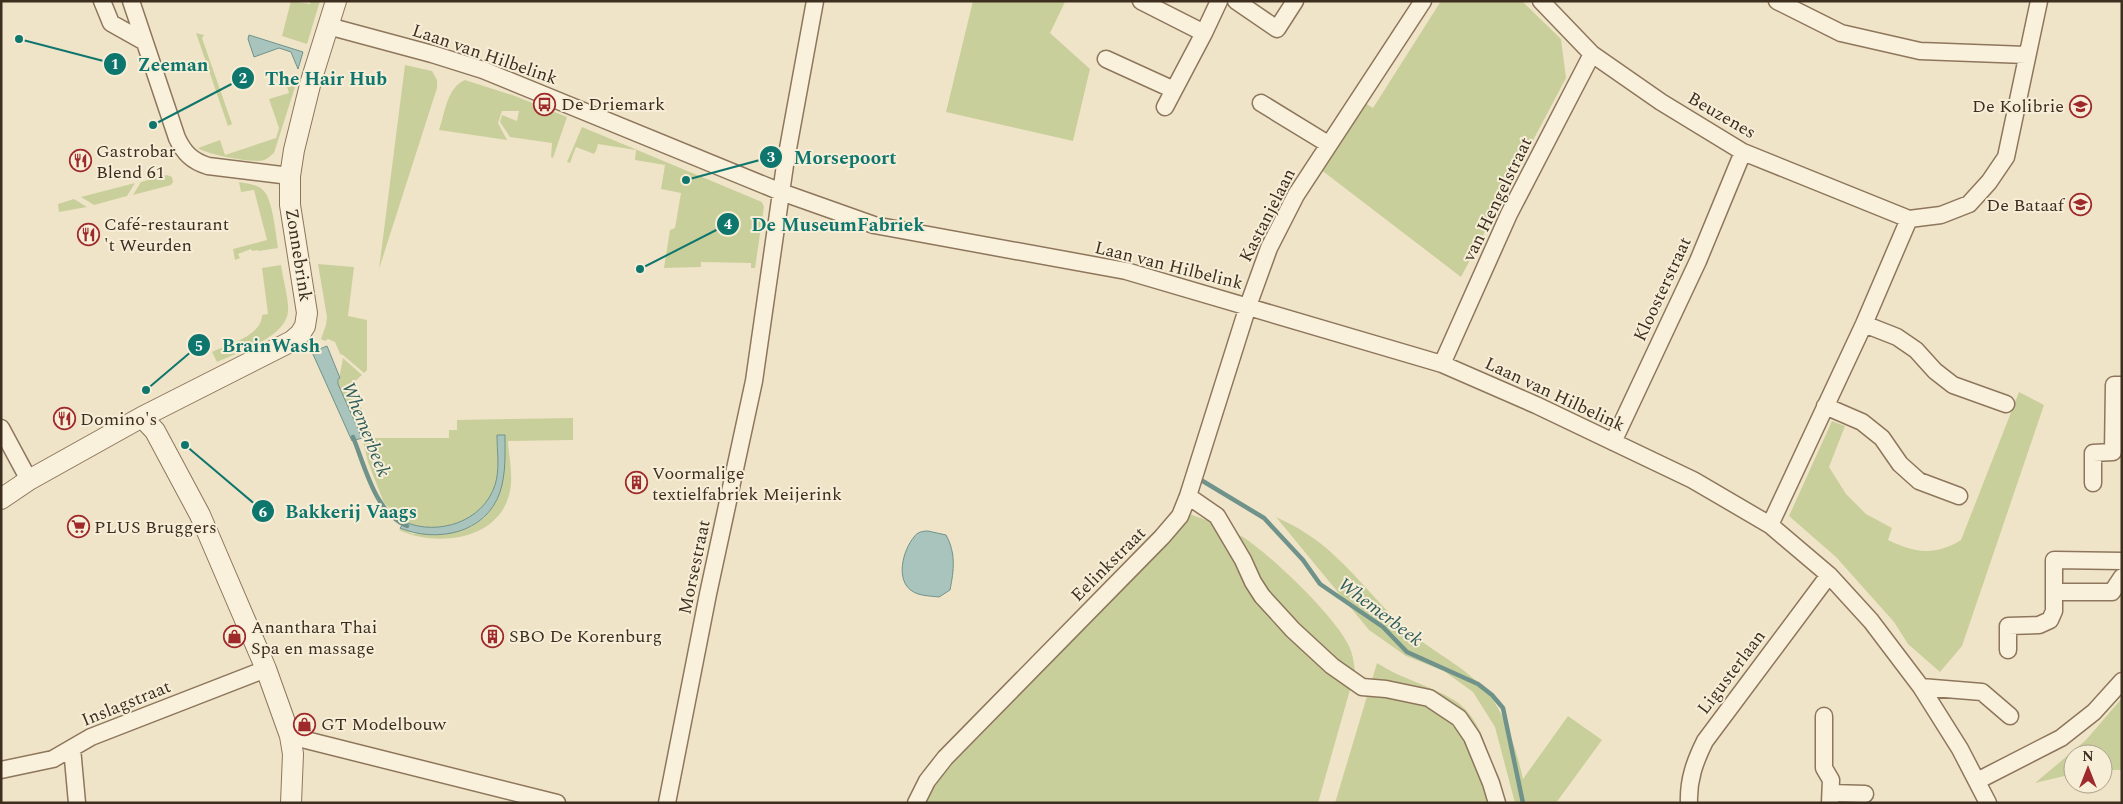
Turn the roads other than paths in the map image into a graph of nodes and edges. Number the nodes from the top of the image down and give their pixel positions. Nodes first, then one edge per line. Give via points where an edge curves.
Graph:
1 (102, 1) edge
2 (131, 1) edge
3 (336, 1) edge
4 (815, 1) edge
5 (1141, 1) edge
6 (1219, 1) edge
7 (1236, 1) edge
8 (1295, 1) edge
9 (1424, 1) edge
10 (1541, 1) edge
11 (1777, 1) edge
12 (2039, 1) edge
13 (328, 26) junction
14 (1204, 33) junction
15 (144, 41) junction
16 (1592, 54) junction
17 (2026, 55) junction
18 (1106, 58) dead end
19 (1174, 90) junction
20 (1261, 103) dead end
21 (1165, 107) dead end
22 (1328, 144) junction
23 (1743, 152) junction
24 (290, 176) junction
25 (780, 192) junction
26 (1910, 219) junction
27 (1248, 306) junction
28 (1864, 324) junction
29 (1442, 364) junction
30 (2122, 386) edge
31 (2006, 404) dead end
32 (1825, 406) junction
33 (142, 417) junction
34 (2118, 419) edge
35 (1, 428) edge
36 (1612, 442) junction
37 (29, 480) junction
38 (2093, 483) dead end
39 (1188, 496) junction
40 (1959, 496) dead end
41 (1, 499) edge
42 (1770, 525) junction
43 (2122, 561) edge
44 (1828, 575) junction
45 (2122, 577) edge
46 (2054, 592) junction
47 (2008, 650) dead end
48 (266, 669) junction
49 (2122, 681) edge
50 (1921, 687) junction
51 (1824, 716) dead end
52 (2010, 716) dead end
53 (290, 736) junction
54 (72, 748) junction
55 (1, 770) edge
56 (1977, 781) junction
57 (1865, 794) dead end
58 (1830, 798) edge
59 (77, 803) edge
60 (291, 803) edge
61 (557, 803) edge
62 (667, 803) edge
63 (916, 803) edge
64 (1497, 803) edge
65 (1689, 803) edge
66 (1988, 803) edge

1 - 15 street via 111,23
2 - 15 street
3 - 13 street, Zonnebrink
4 - 25 street, Morsestraat
5 - 14 street
6 - 14 street
7 - 8 street via 1277,29
9 - 22 street, Kastanjelaan
10 - 16 street, Beuzenes
11 - 17 street via 1841,33 1920,51
12 - 17 street
13 - 24 street, Zonnebrink via 311,81
13 - 25 street, Laan van Hilbelink via 483,70
14 - 19 street
15 - 24 street via 177,138 191,159 208,166
16 - 23 street, Beuzenes via 1660,102
16 - 29 street, van Hengelstraat via 1510,214
17 - 26 street via 2006,157 1990,182 1969,204 1942,215
18 - 19 street
19 - 21 street
20 - 22 street
22 - 27 street, Kastanjelaan via 1269,248
23 - 26 street, Beuzenes
23 - 36 street, Kloosterstraat via 1698,261
24 - 33 street, Zonnebrink via 290,205 307,313 305,326 300,334 280,348
25 - 27 street, Laan van Hilbelink via 874,225 1126,271
25 - 62 street, Morsestraat via 754,381
26 - 28 street
27 - 29 street, Laan van Hilbelink
27 - 39 street, Eelinkstraat
28 - 31 street via 1897,337 1916,350 1935,372 1953,385
28 - 32 street
29 - 36 street, Laan van Hilbelink
30 - 34 street via 2114,385
32 - 40 street via 1862,422 1882,438 1900,464 1919,481
32 - 42 street
33 - 37 street
33 - 48 street via 155,432 200,515
34 - 38 street via 2113,452 2093,453
35 - 37 street
36 - 42 street, Laan van Hilbelink via 1693,480
37 - 41 street
39 - 63 street, Eelinkstraat via 1180,516 1162,537 945,758 927,781
39 - 64 street via 1217,516 1262,596 1332,666 1362,686 1429,698 1459,718 1472,737
42 - 44 street, Laan van Hilbelink
43 - 46 street via 2054,560
44 - 50 street, Laan van Hilbelink via 1871,621
44 - 65 street, Ligusterlaan via 1705,741 1693,766
45 - 46 street via 2112,592
46 - 47 street via 2054,611 2050,620 2039,625 2008,626
48 - 53 street
48 - 54 street, Inslagstraat via 91,737
49 - 56 street via 2094,712 2061,738
50 - 52 street via 1982,692
50 - 56 street, Laan van Hilbelink
51 - 58 street via 1824,768 1831,780
53 - 60 street via 293,754
53 - 61 street
54 - 55 street, Inslagstraat via 53,759
54 - 59 street
56 - 66 street, Laan van Hilbelink
57 - 58 street

